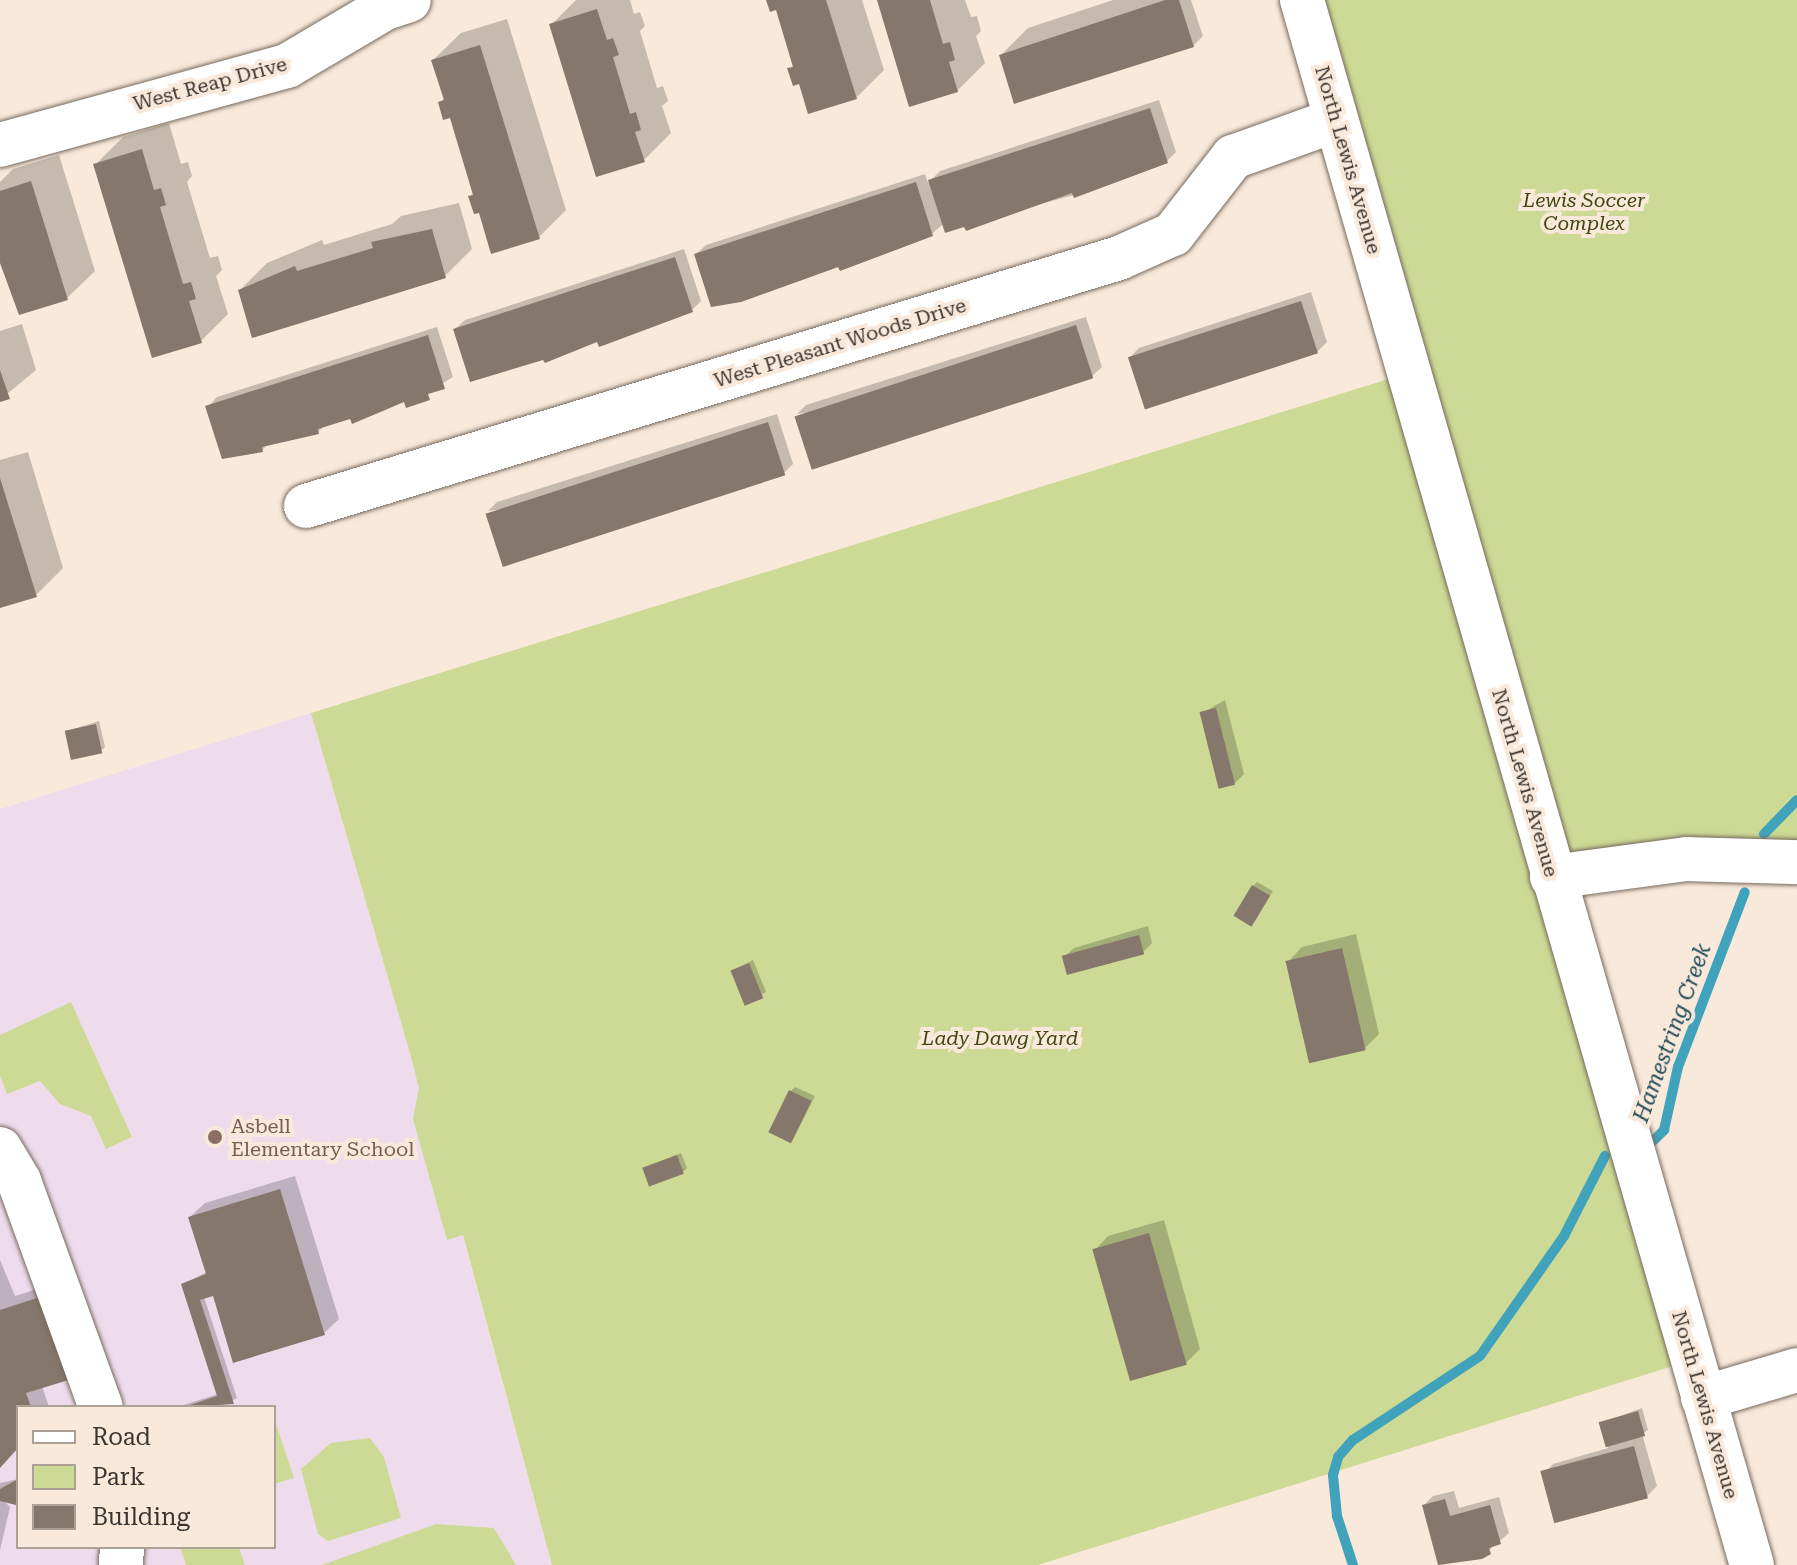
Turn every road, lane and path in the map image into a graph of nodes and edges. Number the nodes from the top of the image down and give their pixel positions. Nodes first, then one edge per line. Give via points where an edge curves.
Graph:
1 (409, 0) edge
2 (1302, 0) edge
3 (1336, 120) junction
4 (0, 145) edge
5 (306, 506) dead end
6 (1797, 862) edge
7 (1552, 877) junction
8 (0, 1149) edge
9 (1797, 1370) edge
10 (1703, 1398) junction
11 (100, 1405) edge
12 (1742, 1563) edge

1 - 4 street, West Reap Drive via 385,8 287,66
2 - 3 street, North Lewis Avenue
3 - 5 street, West Pleasant Woods Drive via 1233,157 1173,234 1119,258
3 - 7 street, North Lewis Avenue
6 - 7 street via 1687,859
7 - 10 street, North Lewis Avenue
8 - 11 street via 19,1181
9 - 10 street
10 - 12 street, North Lewis Avenue

